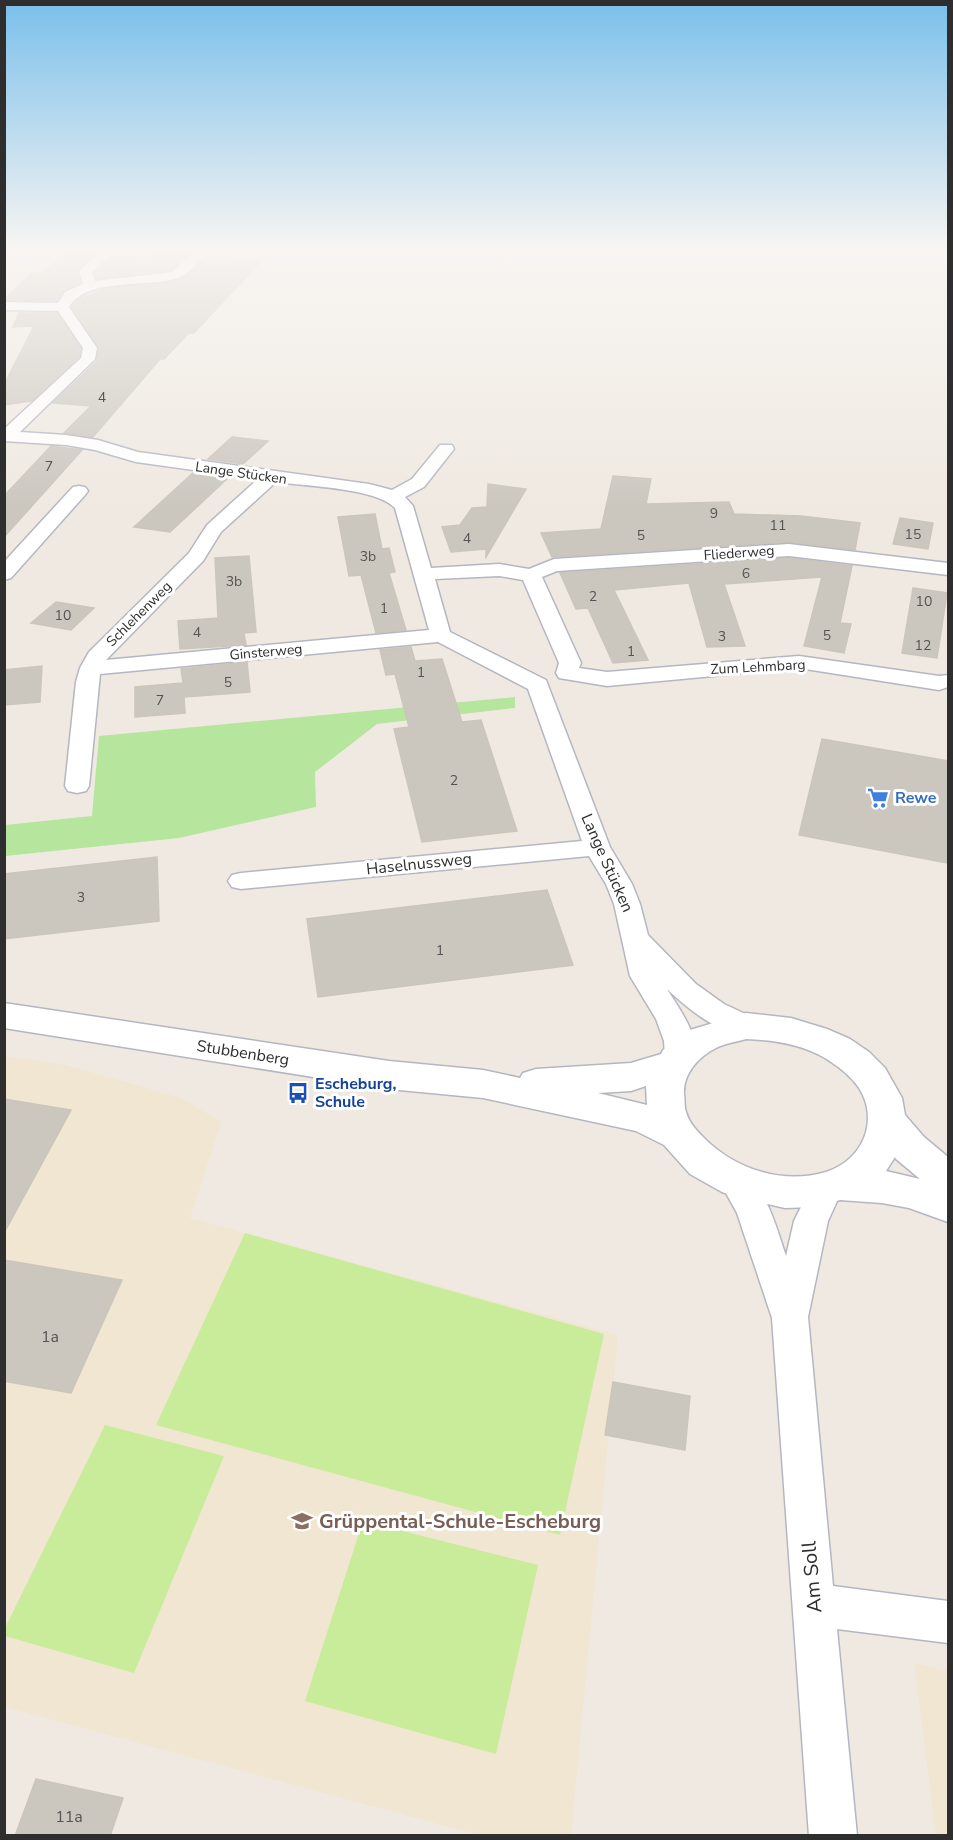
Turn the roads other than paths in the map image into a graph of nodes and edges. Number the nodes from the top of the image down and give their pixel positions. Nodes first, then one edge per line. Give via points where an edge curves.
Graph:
1 (82, 336) edge
2 (5, 436) edge
3 (446, 449) dead end
4 (271, 477) junction
5 (79, 490) dead end
6 (394, 496) junction
7 (13, 553) edge
8 (948, 569) edge
9 (4, 574) edge
10 (424, 574) junction
11 (531, 575) junction
12 (441, 635) junction
13 (91, 668) junction
14 (567, 673) junction
15 (948, 681) edge
16 (538, 685) junction
17 (77, 786) dead end
18 (597, 847) junction
19 (241, 881) dead end
20 (637, 940) junction
21 (4, 1015) edge
22 (746, 1026) junction
23 (677, 1060) junction
24 (483, 1084) junction
25 (887, 1120) junction
26 (676, 1134) junction
27 (948, 1179) edge
28 (736, 1182) junction
29 (834, 1186) junction
30 (948, 1206) edge
31 (790, 1318) junction
32 (815, 1605) junction
33 (948, 1622) edge
34 (832, 1836) edge

1 - 2 street via 90,348 88,359
2 - 4 street, Lange Stücken via 98,445 136,457
3 - 6 street via 418,483
4 - 6 street, Lange Stücken via 369,489
4 - 13 street, Schlehenweg via 214,529 196,557 100,652
5 - 7 street
6 - 10 street via 404,506
7 - 9 street
8 - 11 street, Fliederweg via 789,550 554,565
10 - 11 street via 499,570
10 - 12 street
11 - 14 street via 570,663
12 - 13 street, Ginsterweg
12 - 16 street
13 - 17 street, Schlehenweg
14 - 15 street, Zum Lehmbarg via 607,679 800,662 939,683
14 - 16 street
16 - 18 street, Lange Stücken
18 - 19 street, Haselnussweg
18 - 20 street, Lange Stücken via 619,884
20 - 22 street, Lange Stücken via 704,1007
20 - 23 street, Lange Stücken via 644,976 679,1041
21 - 24 main road, Stubbenberg via 378,1074
22 - 23 main road via 709,1035
22 - 25 main road via 788,1029 840,1050 877,1087
23 - 24 main road, Stubbenberg via 631,1077 609,1080
23 - 26 main road via 664,1093 666,1113
24 - 26 main road, Stubbenberg via 626,1113
25 - 27 main road via 916,1153
25 - 29 main road via 884,1142 872,1162
26 - 28 main road via 701,1161
28 - 29 main road via 783,1192
28 - 31 street, Am Soll via 753,1210
29 - 30 main road via 864,1184 896,1189
29 - 31 street, Am Soll via 812,1221
31 - 32 street, Am Soll
32 - 33 street
32 - 34 street, Am Soll

